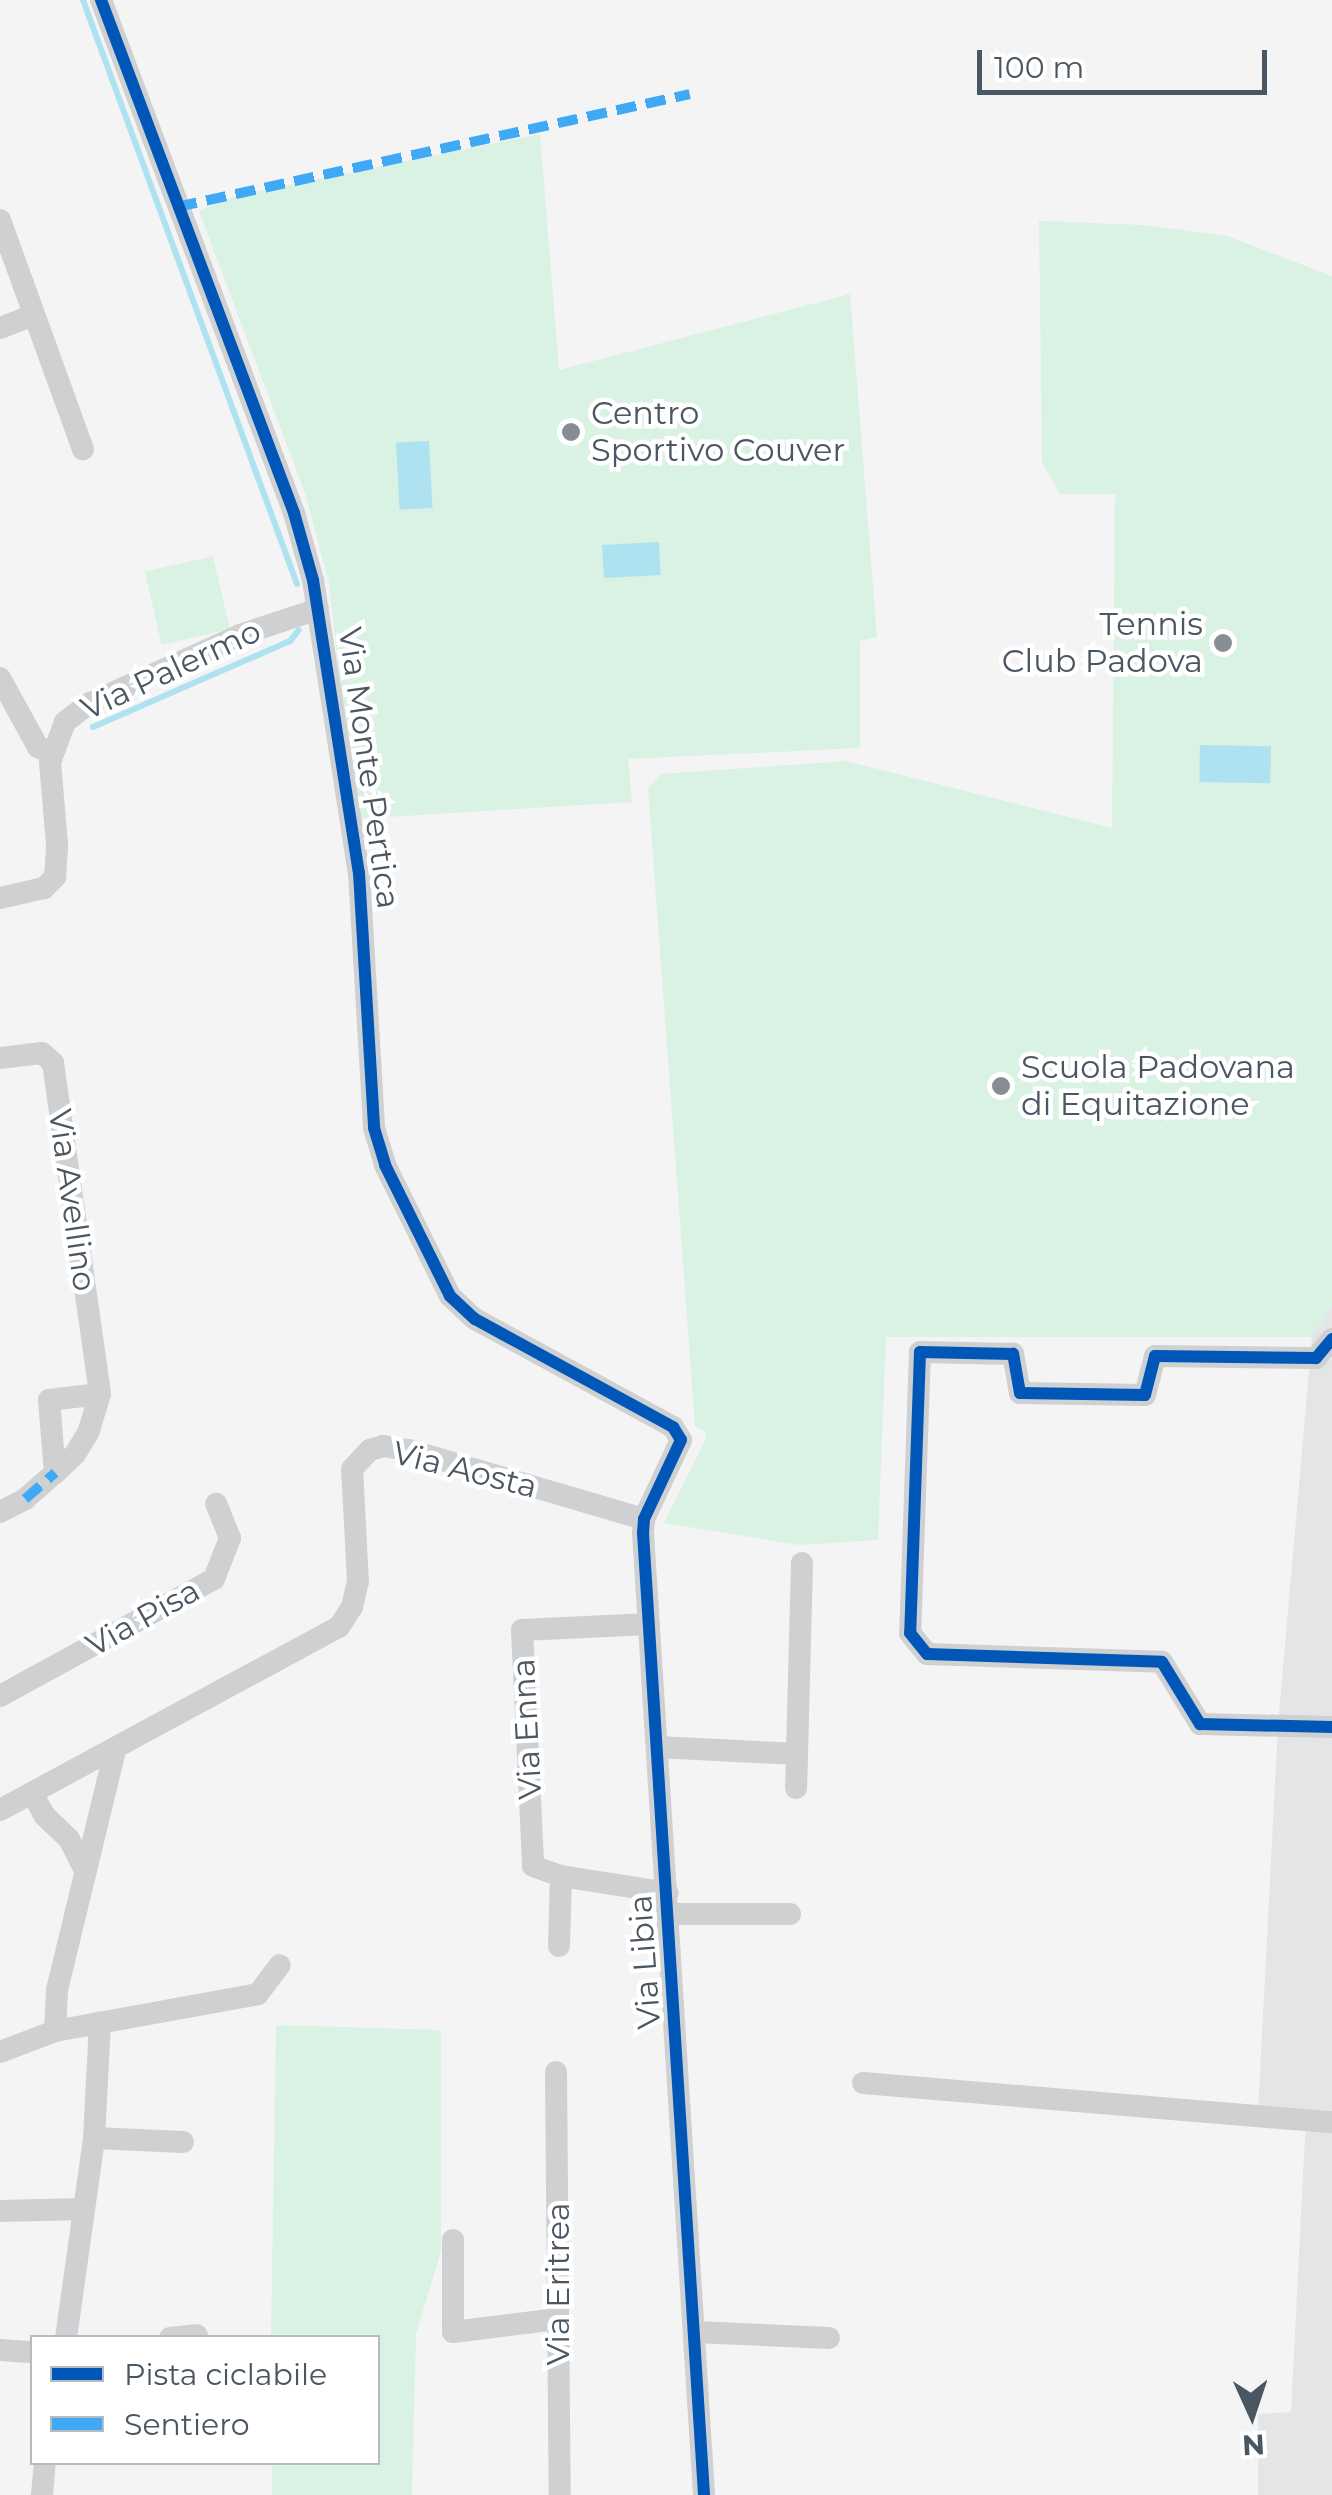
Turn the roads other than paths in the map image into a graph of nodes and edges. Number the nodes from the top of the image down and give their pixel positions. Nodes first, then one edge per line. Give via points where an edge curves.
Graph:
1 (101, 0) edge
2 (0, 220) edge
3 (34, 316) junction
4 (0, 328) edge
5 (83, 449) dead end
6 (318, 609) junction
7 (0, 678) edge
8 (50, 752) junction
9 (0, 898) edge
10 (0, 1058) edge
11 (1332, 1339) edge
12 (100, 1394) junction
13 (680, 1437) joint
14 (55, 1473) junction
15 (216, 1504) dead end
16 (0, 1512) edge
17 (644, 1519) junction
18 (802, 1563) dead end
19 (649, 1624) junction
20 (0, 1696) edge
21 (1332, 1727) edge
22 (658, 1746) junction
23 (115, 1751) junction
24 (797, 1754) junction
25 (796, 1788) dead end
26 (32, 1794) junction
27 (0, 1810) edge
28 (85, 1871) junction
29 (561, 1876) junction
30 (669, 1904) junction
31 (790, 1914) dead end
32 (559, 1946) dead end
33 (280, 1965) dead end
34 (100, 2022) junction
35 (56, 2031) junction
36 (0, 2052) edge
37 (556, 2072) dead end
38 (863, 2083) dead end
39 (1332, 2122) edge
40 (94, 2138) junction
41 (183, 2142) dead end
42 (83, 2209) junction
43 (0, 2211) edge
44 (452, 2240) dead end
45 (558, 2319) junction
46 (696, 2332) junction
47 (66, 2335) edge
48 (829, 2338) dead end
49 (0, 2350) edge
50 (30, 2352) edge
51 (45, 2465) edge
52 (42, 2495) edge
53 (560, 2495) edge
54 (704, 2495) edge

1 - 6 street, Via Monte Pertica via 294,513
2 - 3 street
3 - 4 street
3 - 5 street
6 - 8 street, Via Palermo via 240,635 88,704 64,722
6 - 13 street, Via Monte Pertica via 359,872 374,1128 394,1187 432,1267 475,1319
7 - 8 street via 38,747
8 - 9 street, Via Palermo via 54,876 44,888
10 - 12 street, Via Avellino via 42,1053 53,1063
11 - 21 street via 1316,1358 1156,1356 1146,1394 1020,1393 1013,1354 920,1352 910,1633 926,1654 1162,1662 1200,1724
12 - 14 street, Via Avellino via 89,1431
12 - 14 street via 49,1400
13 - 17 street, Via Libia
14 - 16 street, Via Avellino
15 - 20 street, Via Pisa via 230,1538 214,1578
17 - 19 street, Via Libia
17 - 23 street, Via Aosta via 409,1450 370,1450 352,1469 358,1582 352,1608 338,1627
18 - 24 street
19 - 22 street, Via Libia
19 - 29 street, Via Enna via 522,1630 533,1866
22 - 24 street
22 - 30 street, Via Libia
23 - 26 street, Via Aosta
23 - 28 street
24 - 25 street
26 - 27 street, Via Aosta
26 - 28 street via 70,1840
28 - 35 street via 57,1990
29 - 30 street
29 - 32 street
30 - 31 street
30 - 46 street, Via Libia
33 - 34 street via 258,1994
34 - 35 street
34 - 40 street
35 - 36 street
37 - 45 street, Via Eritrea
38 - 39 street
40 - 41 street
40 - 42 street
42 - 43 street
42 - 47 street
44 - 45 street via 452,2332
45 - 53 street, Via Eritrea
46 - 48 street
46 - 54 street, Via Libia
49 - 50 street
51 - 52 street

